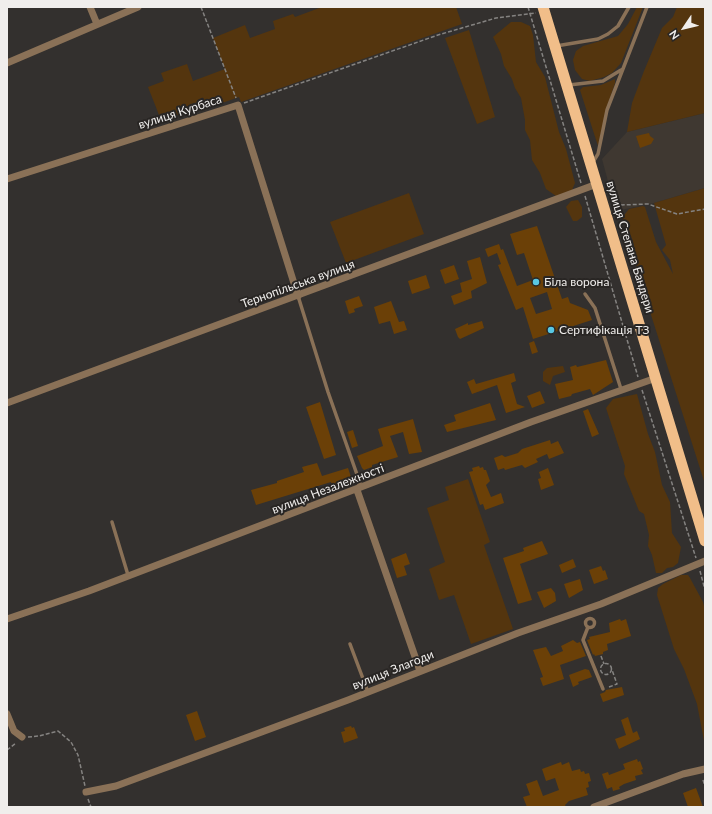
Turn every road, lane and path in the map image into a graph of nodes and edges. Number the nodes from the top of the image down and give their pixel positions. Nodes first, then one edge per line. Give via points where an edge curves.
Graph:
1 (90, 7) edge
2 (138, 7) edge
3 (201, 7) edge
4 (528, 7) edge
5 (629, 7) edge
6 (647, 7) edge
7 (544, 10) edge
8 (529, 13) junction
9 (97, 24) junction
10 (555, 46) junction
11 (7, 63) edge
12 (622, 69) junction
13 (567, 85) junction
14 (238, 105) junction
15 (592, 168) junction
16 (7, 178) edge
17 (597, 184) junction
18 (583, 189) junction
19 (603, 205) junction
20 (705, 209) edge
21 (585, 294) dead end
22 (298, 296) junction
23 (656, 378) junction
24 (639, 383) junction
25 (621, 389) junction
26 (7, 403) edge
27 (358, 490) junction
28 (112, 522) dead end
29 (705, 540) edge
30 (705, 561) edge
31 (698, 564) junction
32 (128, 576) junction
33 (705, 590) edge
34 (586, 609) junction
35 (589, 618) junction
36 (7, 619) edge
37 (588, 627) junction
38 (350, 644) dead end
39 (601, 656) dead end
40 (604, 664) junction
41 (611, 670) junction
42 (420, 671) junction
43 (603, 689) joint
44 (368, 692) junction
45 (7, 714) edge
46 (22, 737) junction
47 (7, 750) edge
48 (705, 769) edge
49 (703, 780) dead end
50 (705, 786) edge
51 (86, 792) junction
52 (91, 807) edge
53 (594, 807) edge

1 - 9 street
2 - 9 street
3 - 14 path
4 - 8 path
5 - 10 lane via 618,26 608,34 598,39
6 - 12 lane
7 - 8 path
7 - 10 highway, вулиця Степана Бандери
8 - 14 path via 496,18 438,35
8 - 18 path
9 - 11 street
10 - 13 highway, вулиця Степана Бандери
12 - 13 lane via 603,81
12 - 15 lane via 606,110 598,154
13 - 15 highway, вулиця Степана Бандери
14 - 16 street, вулиця Курбаса
14 - 22 street, вулиця Курбаса
15 - 17 highway, вулиця Степана Бандери
17 - 18 street, Тернопільська вулиця
17 - 19 highway, вулиця Степана Бандери
18 - 22 street, Тернопільська вулиця
18 - 24 path
19 - 20 path via 615,200 622,206 648,204 676,214
19 - 23 highway, вулиця Степана Бандери
21 - 25 lane via 595,308
22 - 26 street, Тернопільська вулиця
22 - 27 lane via 360,482
23 - 24 street, вулиця Незалежності
23 - 29 highway, вулиця Степана Бандери
24 - 25 street, вулиця Незалежності
24 - 31 path
25 - 27 street, вулиця Незалежності
27 - 32 street, вулиця Незалежності
27 - 42 street
28 - 32 lane
30 - 31 street, вулиця Злагоди
31 - 33 path
31 - 34 street, вулиця Злагоди
32 - 36 street, вулиця Незалежності
34 - 35 lane
34 - 42 street, вулиця Злагоди
35 - 37 lane via 585,622
35 - 37 lane via 595,623
37 - 43 lane via 584,640
38 - 44 lane
39 - 40 path
40 - 41 path via 610,665
40 - 41 path via 600,668 602,673 608,674
41 - 43 path via 617,684
42 - 44 street, вулиця Злагоди
44 - 51 street, вулиця Злагоди via 116,786
45 - 46 street via 14,731
46 - 47 path
46 - 51 path via 58,731 71,742 78,755
48 - 53 street via 683,774
49 - 50 path
51 - 52 path

